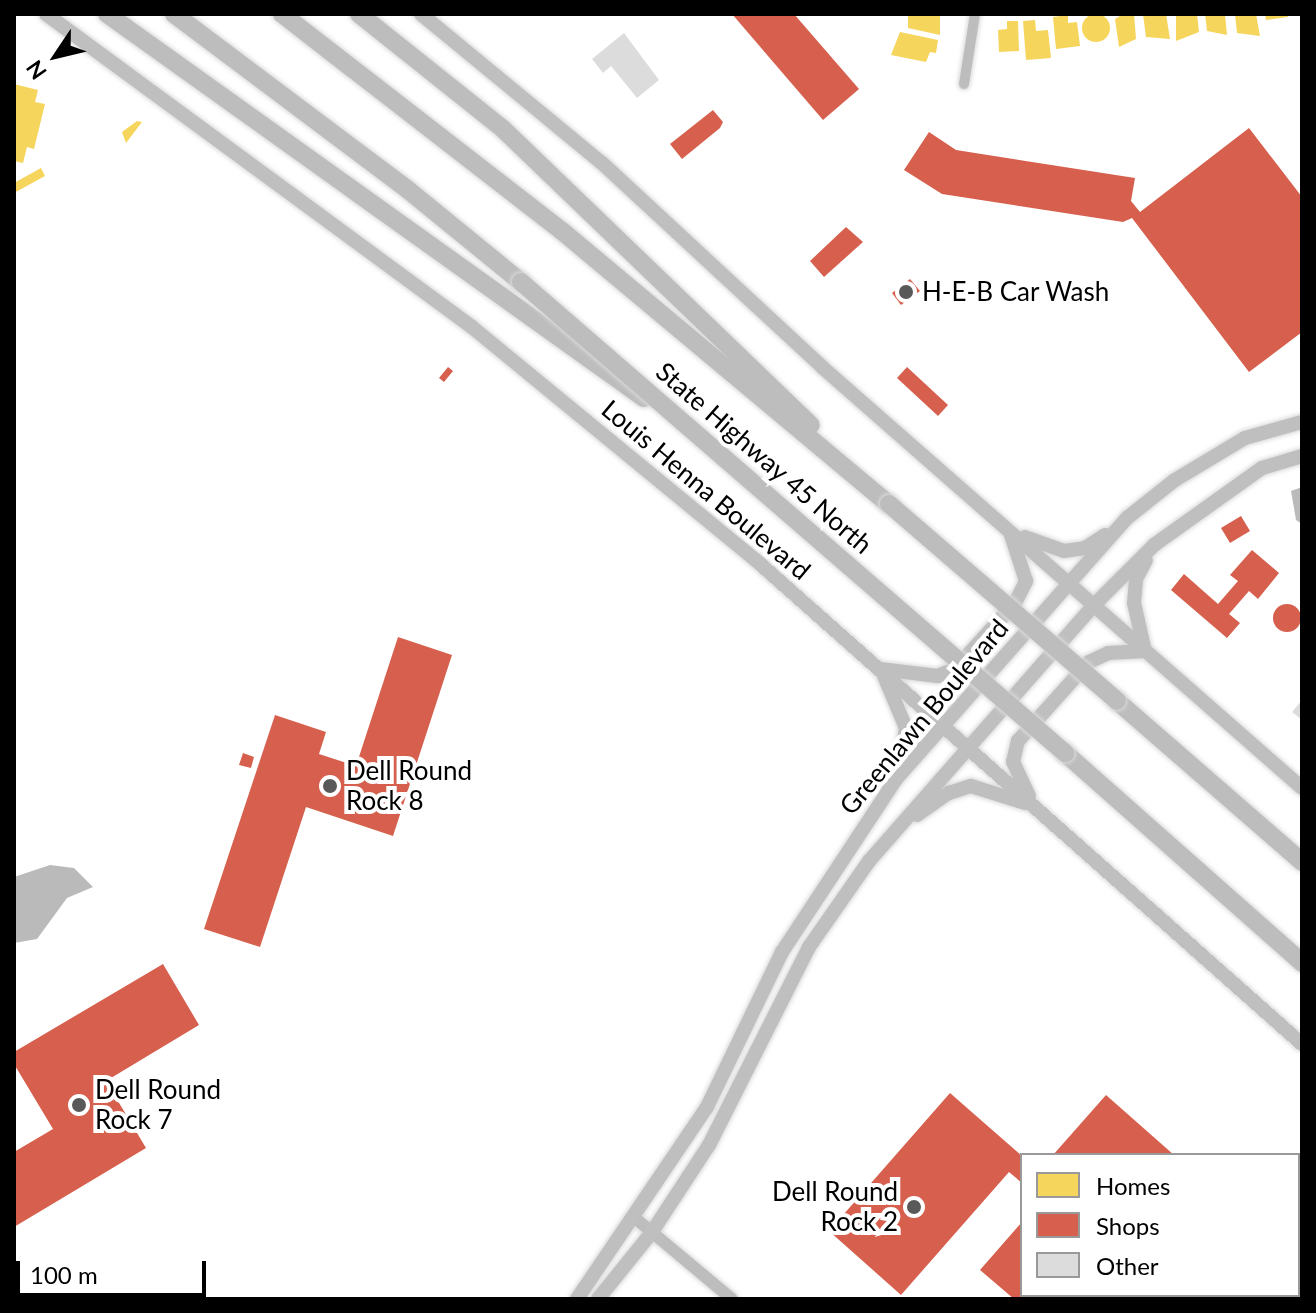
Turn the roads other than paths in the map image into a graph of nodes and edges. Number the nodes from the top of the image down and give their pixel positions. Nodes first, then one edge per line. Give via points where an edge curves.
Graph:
1 (46, 14) edge
2 (107, 14) edge
3 (174, 14) edge
4 (282, 14) edge
5 (359, 14) edge
6 (421, 14) edge
7 (975, 14) edge
8 (964, 84) dead end
9 (1302, 422) edge
10 (1302, 456) edge
11 (730, 462) junction
12 (889, 504) junction
13 (1127, 518) junction
14 (1007, 528) junction
15 (1154, 545) junction
16 (1069, 583) junction
17 (1094, 605) junction
18 (1146, 651) junction
19 (880, 669) junction
20 (943, 723) junction
21 (968, 746) junction
22 (896, 779) junction
23 (1302, 788) edge
24 (1035, 807) junction
25 (900, 827) junction
26 (1302, 862) edge
27 (812, 900) junction
28 (809, 947) junction
29 (1302, 963) edge
30 (1302, 1044) edge
31 (635, 1218) junction
32 (652, 1232) junction
33 (577, 1299) edge
34 (598, 1299) edge
35 (732, 1299) edge

1 - 19 main road, Louis Henna Boulevard via 472,327
2 - 11 highway, bridge via 508,296
3 - 11 highway, State Highway 45 North, bridge via 407,189
4 - 12 highway, State Highway 45 North via 562,231
5 - 12 highway via 503,129 587,206
6 - 14 main road via 602,163 822,367
7 - 8 street
9 - 13 main road, Greenlawn Boulevard via 1245,438 1175,480
10 - 15 main road, Greenlawn Boulevard via 1262,468
11 - 29 highway, State Highway 45 North, bridge
12 - 26 highway, State Highway 45 North, bridge
13 - 14 main road via 1085,548 1064,551
13 - 16 main road, Greenlawn Boulevard
14 - 16 main road
14 - 19 main road via 1026,581 1015,603 956,668 938,676
15 - 17 main road, Greenlawn Boulevard
15 - 18 main road via 1136,579 1134,603
16 - 17 main road
16 - 20 main road, Greenlawn Boulevard
17 - 18 main road
17 - 21 main road, Greenlawn Boulevard
18 - 23 main road
18 - 24 main road via 1108,653 1089,662 1018,741 1013,762
19 - 20 main road, Louis Henna Boulevard
19 - 22 main road via 906,728
20 - 21 main road, Louis Henna Boulevard
20 - 22 main road, Greenlawn Boulevard
21 - 24 main road, Louis Henna Boulevard
21 - 25 main road, Greenlawn Boulevard
22 - 27 main road, Greenlawn Boulevard
24 - 25 main road via 971,786 949,793
24 - 30 main road, Louis Henna Boulevard
25 - 28 main road, Greenlawn Boulevard via 849,887
27 - 28 main road via 803,933
27 - 31 main road, Greenlawn Boulevard via 707,1107
28 - 32 main road, Greenlawn Boulevard via 709,1145
31 - 32 street
31 - 33 main road, Greenlawn Boulevard
32 - 34 main road, Greenlawn Boulevard
32 - 35 street

